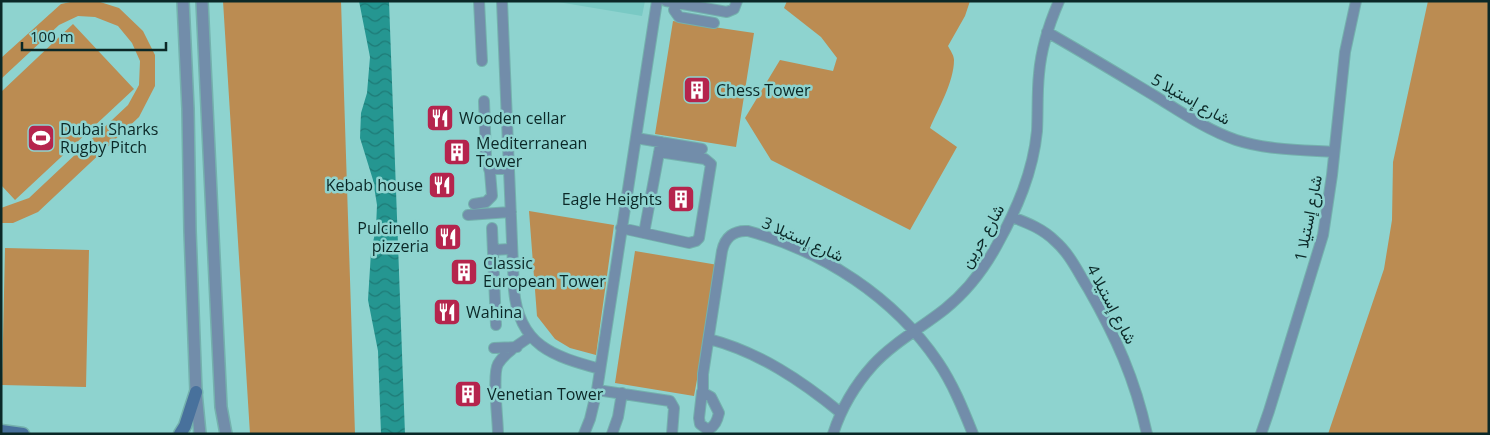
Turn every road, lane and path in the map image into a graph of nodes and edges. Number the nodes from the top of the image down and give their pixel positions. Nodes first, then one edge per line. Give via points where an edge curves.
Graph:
1 (183, 1) edge
2 (202, 1) edge
3 (479, 1) edge
4 (502, 1) edge
5 (657, 1) edge
6 (737, 1) edge
7 (1060, 1) edge
8 (1356, 1) edge
9 (672, 2) edge
10 (714, 24) dead end
11 (1047, 32) junction
12 (482, 61) dead end
13 (484, 101) dead end
14 (188, 109) junction
15 (636, 138) junction
16 (208, 147) junction
17 (660, 147) junction
18 (702, 149) dead end
19 (1334, 152) junction
20 (489, 169) junction
21 (509, 169) junction
22 (474, 204) dead end
23 (511, 212) junction
24 (468, 215) dead end
25 (1012, 217) junction
26 (492, 228) dead end
27 (621, 228) junction
28 (644, 233) junction
29 (512, 249) junction
30 (493, 250) junction
31 (496, 325) dead end
32 (913, 332) junction
33 (531, 336) junction
34 (709, 339) junction
35 (517, 347) junction
36 (494, 348) dead end
37 (600, 369) junction
38 (597, 390) junction
39 (196, 392) junction
40 (702, 392) dead end
41 (622, 393) junction
42 (841, 413) junction
43 (1, 431) edge
44 (23, 434) edge
45 (180, 434) edge
46 (200, 434) edge
47 (226, 434) edge
48 (498, 434) edge
49 (584, 434) edge
50 (612, 434) edge
51 (672, 434) edge
52 (834, 434) edge
53 (973, 434) edge
54 (1147, 434) edge
55 (1261, 434) edge

1 - 14 street
2 - 16 street
3 - 12 street
4 - 21 street
5 - 15 street
6 - 9 street via 734,9 727,12
7 - 11 street, شارع جرين
8 - 19 street, شارع إستيلا 1 via 1345,52
9 - 10 street via 681,18
11 - 19 street, شارع إستيلا 5 via 1222,134 1269,148
11 - 25 street, شارع جرين via 1039,73 1037,132 1032,159 1025,187
13 - 20 street
14 - 16 street via 193,140
14 - 39 street
15 - 17 street
15 - 27 street
16 - 47 street via 221,406
17 - 18 street
17 - 28 street
17 - 28 street via 711,164 700,235 689,243
19 - 55 street, شارع إستيلا 1 via 1322,235
20 - 21 street
20 - 22 street via 492,196 486,202
21 - 23 street
23 - 24 street
23 - 29 street
25 - 32 street, شارع جرين via 994,252 972,282 945,309
25 - 54 street, شارع إستيلا 4 via 1046,233 1073,261 1121,350
26 - 30 street
27 - 28 street
27 - 37 street
29 - 30 street
29 - 33 street via 515,301
30 - 31 street
32 - 34 street, شارع إستيلا 3 via 881,299 849,276 785,243 742,231 730,235 723,246
32 - 42 street, شارع جرين via 874,364 852,392
32 - 53 street, شارع إستيلا 3 via 950,381
33 - 35 street
33 - 37 street via 555,355
34 - 40 street, شارع إستيلا 3
34 - 42 street via 764,360 805,385
35 - 36 street
35 - 48 street via 500,362 496,371
37 - 38 street
38 - 41 street
38 - 49 street
39 - 45 main road
39 - 46 street
41 - 50 street
41 - 51 street via 672,402
42 - 52 street, شارع جرين
43 - 44 main road

